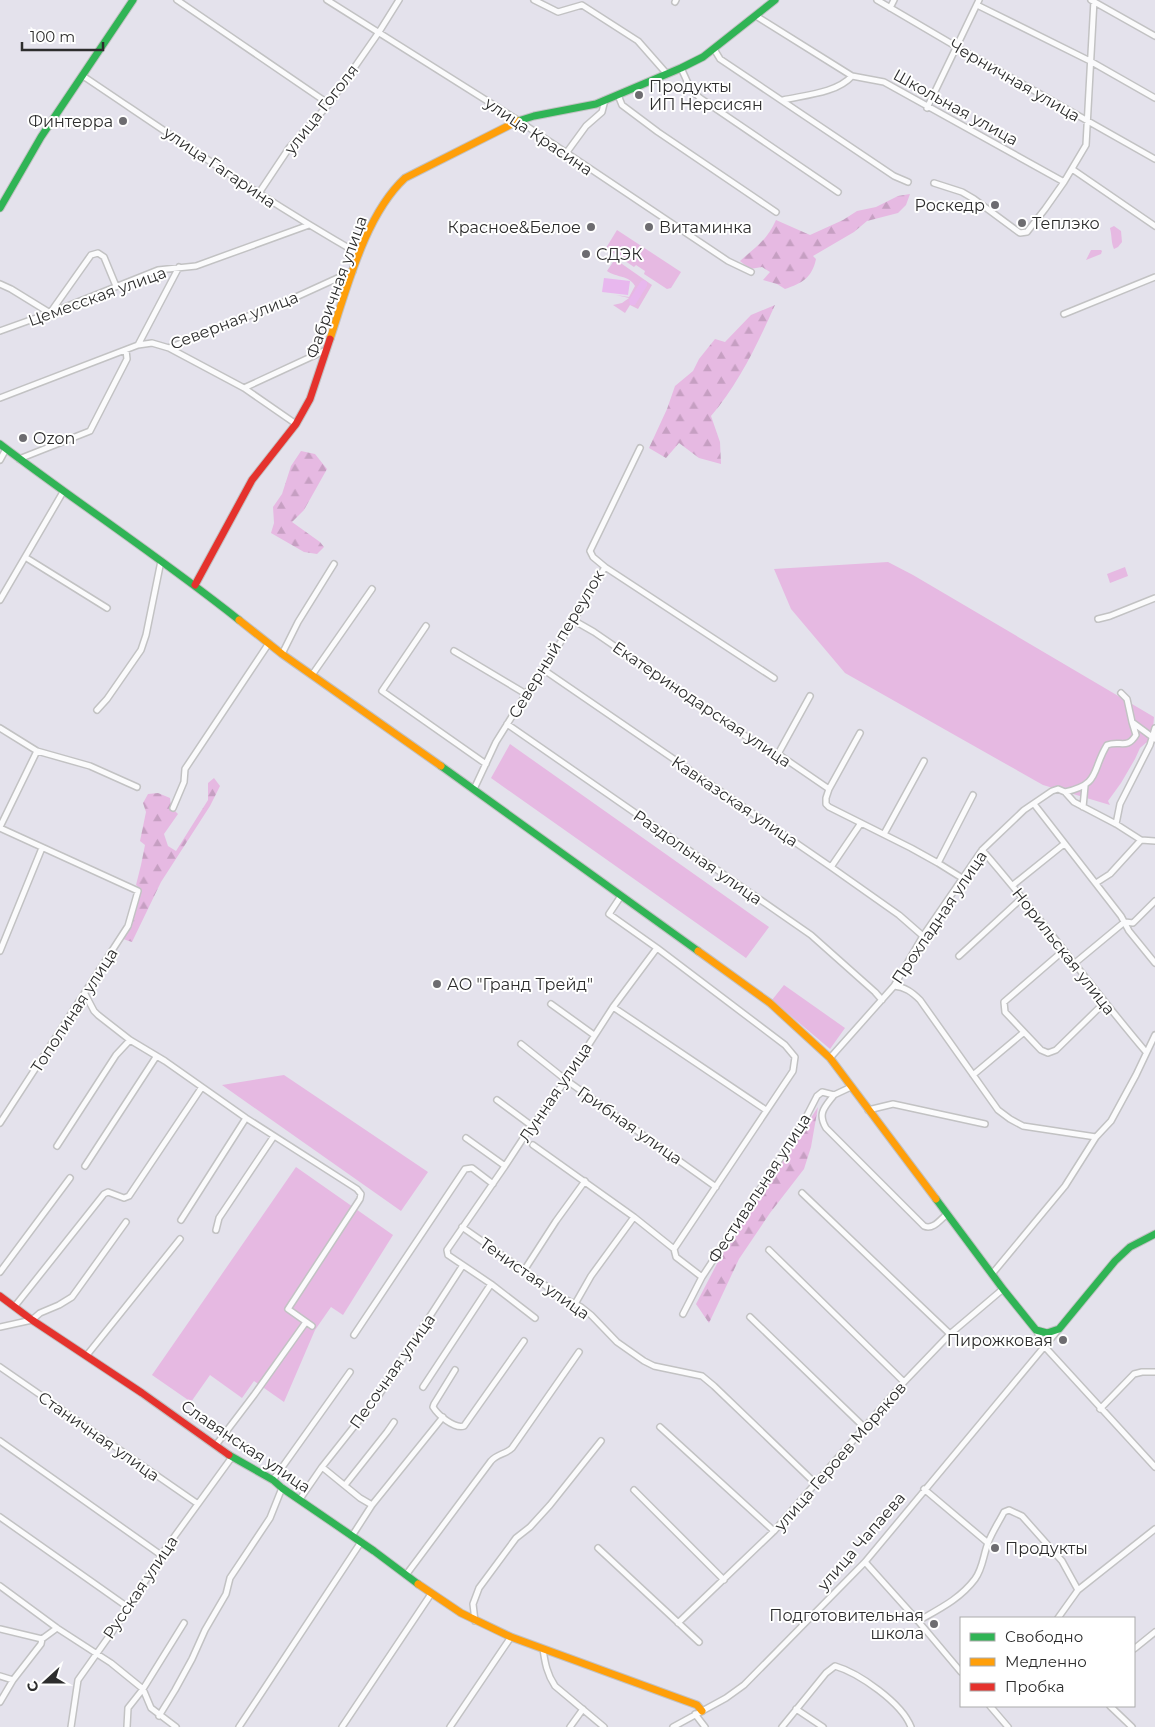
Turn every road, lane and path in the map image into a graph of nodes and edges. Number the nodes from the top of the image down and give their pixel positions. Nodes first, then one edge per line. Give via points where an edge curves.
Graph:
1 (133, 0) edge
2 (177, 0) edge
3 (327, 0) edge
4 (399, 0) edge
5 (534, 0) edge
6 (760, 0) edge
7 (877, 0) edge
8 (894, 0) edge
9 (1093, 0) edge
10 (978, 2) edge
11 (771, 3) edge
12 (890, 8) junction
13 (756, 16) junction
14 (379, 32) junction
15 (1155, 36) edge
16 (957, 48) junction
17 (714, 49) junction
18 (1090, 61) junction
19 (681, 68) junction
20 (667, 74) junction
21 (83, 76) junction
22 (852, 76) junction
23 (618, 95) junction
24 (1155, 98) edge
25 (605, 100) junction
26 (783, 100) junction
27 (329, 104) junction
28 (927, 108) junction
29 (519, 121) junction
30 (1087, 121) junction
31 (567, 152) junction
32 (1155, 159) edge
33 (1072, 169) junction
34 (908, 182) dead end
35 (1064, 182) junction
36 (934, 184) dead end
37 (838, 192) dead end
38 (258, 193) junction
39 (0, 208) edge
40 (776, 212) dead end
41 (308, 225) junction
42 (1155, 226) edge
43 (359, 254) junction
44 (179, 267) junction
45 (354, 271) junction
46 (751, 272) dead end
47 (1155, 277) edge
48 (0, 284) edge
49 (116, 286) junction
50 (50, 313) junction
51 (1064, 314) dead end
52 (0, 331) edge
53 (138, 345) junction
54 (169, 348) junction
55 (126, 350) junction
56 (326, 350) junction
57 (244, 388) junction
58 (0, 398) edge
59 (296, 424) junction
60 (3, 447) edge
61 (640, 448) dead end
62 (19, 459) junction
63 (0, 460) edge
64 (63, 492) junction
65 (25, 557) junction
66 (161, 562) junction
67 (334, 564) dead end
68 (605, 568) junction
69 (195, 586) junction
70 (372, 589) dead end
71 (1155, 598) edge
72 (0, 600) edge
73 (107, 608) dead end
74 (1098, 618) dead end
75 (573, 620) junction
76 (426, 626) dead end
77 (269, 643) junction
78 (454, 651) dead end
79 (282, 654) junction
80 (544, 670) junction
81 (312, 675) junction
82 (774, 678) dead end
83 (526, 694) junction
84 (1121, 694) dead end
85 (810, 696) dead end
86 (98, 710) dead end
87 (1132, 722) junction
88 (507, 724) junction
89 (0, 728) edge
90 (1155, 728) edge
91 (1143, 731) junction
92 (860, 733) dead end
93 (1136, 735) junction
94 (1153, 738) edge
95 (38, 751) junction
96 (778, 754) junction
97 (924, 761) dead end
98 (486, 764) junction
99 (1085, 786) junction
100 (137, 787) dead end
101 (474, 789) junction
102 (829, 789) junction
103 (1064, 792) junction
104 (973, 795) dead end
105 (1034, 804) junction
106 (1083, 807) junction
107 (174, 808) dead end
108 (861, 823) junction
109 (1116, 824) junction
110 (0, 828) edge
111 (884, 834) junction
112 (1141, 840) junction
113 (1155, 842) edge
114 (1064, 844) junction
115 (42, 848) junction
116 (982, 850) junction
117 (938, 862) junction
118 (831, 867) junction
119 (962, 878) junction
120 (1096, 883) junction
121 (1013, 885) junction
122 (621, 896) junction
123 (1022, 898) junction
124 (1155, 901) edge
125 (1125, 922) junction
126 (923, 936) junction
127 (657, 948) junction
128 (0, 951) edge
129 (1063, 951) junction
130 (959, 956) dead end
131 (1075, 963) junction
132 (1155, 963) edge
133 (894, 986) junction
134 (85, 994) junction
135 (882, 1000) junction
136 (1104, 1003) junction
137 (551, 1004) dead end
138 (614, 1006) junction
139 (1023, 1033) junction
140 (594, 1035) junction
141 (1155, 1035) edge
142 (130, 1040) junction
143 (521, 1044) dead end
144 (1146, 1052) junction
145 (156, 1057) junction
146 (830, 1058) junction
147 (973, 1075) junction
148 (566, 1080) junction
149 (202, 1087) junction
150 (851, 1087) junction
151 (834, 1095) junction
152 (497, 1100) dead end
153 (766, 1110) junction
154 (868, 1110) junction
155 (246, 1118) junction
156 (0, 1123) edge
157 (985, 1124) dead end
158 (532, 1126) junction
159 (274, 1136) junction
160 (1096, 1137) junction
161 (466, 1138) dead end
162 (533, 1145) dead end
163 (57, 1146) dead end
164 (85, 1166) dead end
165 (505, 1166) junction
166 (70, 1178) dead end
167 (585, 1181) junction
168 (493, 1184) junction
169 (716, 1186) junction
170 (802, 1193) dead end
171 (947, 1214) junction
172 (634, 1217) junction
173 (181, 1220) dead end
174 (126, 1222) dead end
175 (462, 1227) junction
176 (216, 1230) dead end
177 (1155, 1234) edge
178 (180, 1239) dead end
179 (674, 1249) junction
180 (768, 1250) dead end
181 (463, 1265) junction
182 (525, 1269) junction
183 (0, 1272) edge
184 (992, 1274) junction
185 (702, 1277) junction
186 (491, 1284) junction
187 (1003, 1290) junction
188 (0, 1296) edge
189 (575, 1304) junction
190 (15, 1306) junction
191 (683, 1314) dead end
192 (535, 1318) dead end
193 (750, 1318) dead end
194 (32, 1320) junction
195 (306, 1322) junction
196 (312, 1326) dead end
197 (0, 1327) edge
198 (1059, 1329) junction
199 (1036, 1330) junction
200 (950, 1334) junction
201 (354, 1335) dead end
202 (524, 1340) dead end
203 (1045, 1347) junction
204 (579, 1352) dead end
205 (86, 1355) junction
206 (0, 1367) edge
207 (454, 1370) dead end
208 (350, 1372) dead end
209 (1155, 1372) edge
210 (904, 1382) junction
211 (423, 1386) dead end
212 (1100, 1409) junction
213 (443, 1417) junction
214 (394, 1422) dead end
215 (660, 1428) dead end
216 (865, 1428) junction
217 (0, 1441) edge
218 (601, 1441) dead end
219 (216, 1444) junction
220 (232, 1457) junction
221 (322, 1467) junction
222 (1155, 1467) edge
223 (273, 1480) junction
224 (816, 1484) junction
225 (345, 1485) junction
226 (282, 1488) junction
227 (924, 1489) junction
228 (634, 1490) dead end
229 (300, 1499) junction
230 (198, 1504) junction
231 (372, 1505) junction
232 (0, 1517) edge
233 (1155, 1529) edge
234 (774, 1531) junction
235 (352, 1536) junction
236 (361, 1542) junction
237 (988, 1543) junction
238 (598, 1548) dead end
239 (161, 1555) junction
240 (865, 1562) junction
241 (406, 1575) junction
242 (724, 1580) junction
243 (0, 1586) edge
244 (1078, 1590) junction
245 (431, 1594) junction
246 (129, 1608) junction
247 (1059, 1617) edge
248 (475, 1620) junction
249 (918, 1620) junction
250 (678, 1623) junction
251 (184, 1624) dead end
252 (56, 1628) junction
253 (0, 1629) edge
254 (1155, 1632) edge
255 (511, 1637) junction
256 (42, 1639) junction
257 (699, 1642) dead end
258 (1135, 1648) edge
259 (543, 1649) junction
260 (95, 1653) junction
261 (960, 1671) edge
262 (0, 1676) edge
263 (13, 1680) junction
264 (143, 1689) junction
265 (0, 1702) edge
266 (991, 1707) edge
267 (1111, 1707) edge
268 (582, 1709) junction
269 (796, 1709) junction
270 (699, 1713) junction
271 (159, 1716) junction
272 (71, 1727) edge
273 (127, 1727) edge
274 (176, 1727) edge
275 (239, 1727) edge
276 (342, 1727) edge
277 (450, 1727) edge
278 (570, 1727) edge
279 (604, 1727) edge
280 (673, 1727) edge
281 (705, 1727) edge
282 (782, 1727) edge
283 (823, 1727) edge
284 (911, 1727) edge
285 (1008, 1727) edge
286 (1132, 1727) edge

1 - 21 main road
2 - 27 street
3 - 14 street, улица Красина
4 - 14 street, улица Гоголя
5 - 20 street via 558,12 582,5 638,41
6 - 11 main road
7 - 12 street, Черничная улица
8 - 12 street
9 - 15 street
9 - 18 street
10 - 16 street
10 - 18 street
11 - 13 main road, Фабричная улица
12 - 16 street, Черничная улица
13 - 17 main road, Фабричная улица
13 - 22 street, Школьная улица
14 - 27 street, улица Гоголя
14 - 29 street, улица Красина
16 - 28 street
16 - 30 street, Черничная улица
17 - 19 main road, Фабричная улица
17 - 26 street via 720,58
18 - 24 street
18 - 30 street
19 - 20 main road, Фабричная улица
19 - 37 street via 691,90 700,98
20 - 23 main road, Фабричная улица
21 - 38 street, улица Гагарина
21 - 39 main road via 41,136
22 - 26 street via 837,88
22 - 28 street, Школьная улица via 884,82
23 - 25 main road, Фабричная улица
23 - 40 street via 622,104 658,132
25 - 29 main road, Фабричная улица
25 - 31 street via 602,112 586,126
26 - 34 street via 894,176
27 - 38 street, улица Гоголя via 289,148
28 - 35 street, Школьная улица
29 - 31 street, улица Красина
29 - 43 main road, Фабричная улица via 405,178 382,205
30 - 32 street, Черничная улица
30 - 33 street via 1086,145
31 - 46 street, улица Красина via 728,261
33 - 35 street
33 - 42 street
35 - 36 street via 1027,232 1020,233 968,195
38 - 41 street, улица Гагарина
41 - 43 street, улица Гагарина
41 - 44 street, Цемесская улица via 196,266
43 - 45 main road, Фабричная улица
44 - 49 street, Цемесская улица via 158,270
44 - 53 street
45 - 54 street, Северная улица
45 - 56 main road, Фабричная улица
47 - 51 street
48 - 50 street
49 - 50 street, Цемесская улица
49 - 50 street via 104,257 98,253 91,254
50 - 52 street, Цемесская улица
53 - 54 street, Северная улица via 152,343
53 - 55 street, Северная улица
54 - 57 street
55 - 58 street, Северная улица
55 - 62 street via 127,359 90,431
56 - 57 street
56 - 59 main road, Фабричная улица via 310,399
57 - 59 street
59 - 69 main road, Фабричная улица via 252,480
60 - 62 main road
60 - 63 street
61 - 68 street, Северный переулок via 590,550
62 - 64 main road
64 - 65 street
64 - 66 main road
65 - 72 street
65 - 73 street
66 - 69 main road
66 - 86 street via 141,650
67 - 79 street
68 - 75 street, Северный переулок
68 - 82 street
69 - 77 main road
70 - 81 street
71 - 74 street
75 - 80 street, Северный переулок
75 - 96 street, Екатеринодарская улица via 766,750
76 - 98 street via 382,691
77 - 79 main road
77 - 107 street via 185,769 184,782
78 - 83 street
79 - 81 main road
80 - 83 street, Северный переулок
80 - 118 street, Кавказская улица
81 - 101 main road
83 - 88 street, Северный переулок
84 - 87 street via 1127,699
85 - 96 street
87 - 91 street
87 - 93 street
88 - 98 street, Северный переулок
88 - 135 street, Раздольная улица via 812,935
89 - 95 street
90 - 94 street
91 - 93 street
91 - 94 street
92 - 102 street
93 - 99 street via 1126,744 1107,745 1093,779
94 - 109 street via 1120,804
95 - 100 street via 90,766
95 - 110 street
96 - 102 street, Екатеринодарская улица
97 - 111 street
98 - 101 street, Северный переулок
99 - 103 street
99 - 106 street
101 - 122 main road
102 - 108 street via 825,802 829,807
103 - 105 street, Прохладная улица via 1052,791
103 - 106 street
104 - 117 street
105 - 114 street
105 - 116 street, Прохладная улица
106 - 109 street
108 - 111 street
108 - 118 street
109 - 112 street
110 - 115 street
111 - 117 street
112 - 113 street
112 - 120 street via 1110,874
114 - 120 street
114 - 121 street
115 - 128 street
115 - 134 street, Тополиная улица via 138,892 128,926
116 - 119 street, Прохладная улица
116 - 121 street, Норильская улица
117 - 119 street
118 - 126 street, Кавказская улица
119 - 126 street, Прохладная улица
120 - 125 street
121 - 123 street, Норильская улица
122 - 127 street via 609,914
122 - 146 main road via 770,1003
123 - 129 street, Норильская улица
123 - 130 street
124 - 125 street via 1138,920
125 - 131 street
125 - 132 street
126 - 133 street, Прохладная улица
127 - 138 street, Лунная улица
127 - 153 street via 785,1045 795,1057 793,1071
129 - 131 street, Норильская улица
129 - 139 street via 1004,1002 1005,1012
131 - 136 street, Норильская улица
133 - 135 street, Прохладная улица
133 - 147 street via 901,986 920,1000
134 - 142 street via 98,1016
134 - 156 street, Тополиная улица
135 - 146 street, Прохладная улица
136 - 139 street via 1056,1050 1048,1053
136 - 144 street, Норильская улица
137 - 140 street
138 - 140 street, Лунная улица
138 - 153 street
139 - 147 street
140 - 148 street, Лунная улица
141 - 144 street
142 - 145 street
142 - 163 street via 116,1055
143 - 148 street, Грибная улица
144 - 160 street via 1111,1121
145 - 149 street
145 - 164 street
146 - 150 main road
147 - 160 street via 998,1110 1023,1126
148 - 158 street, Лунная улица
148 - 169 street, Грибная улица
149 - 155 street
149 - 190 street via 129,1196 104,1194
150 - 151 street, Фестивальная улица
150 - 154 main road
151 - 171 street via 822,1114 826,1128 924,1226 932,1227
151 - 185 street, Фестивальная улица via 822,1092 817,1096 801,1127
152 - 158 street
153 - 169 street
154 - 157 street via 892,1104
154 - 171 main road
155 - 159 street
155 - 173 street
158 - 165 street, Лунная улица
159 - 176 street via 219,1218
159 - 195 street via 361,1194 288,1309
160 - 184 street via 1065,1186
161 - 165 street
162 - 167 street
165 - 168 street, Лунная улица
166 - 183 street
167 - 172 street
167 - 182 street
168 - 175 street, Лунная улица
168 - 201 street via 472,1168 465,1168
169 - 179 street
170 - 200 street
171 - 184 main road
172 - 179 street
172 - 189 street
174 - 194 street via 72,1297
175 - 181 street, Лунная улица via 446,1253
175 - 182 street, Тенистая улица
177 - 198 main road, улица Чапаева via 1130,1247 1115,1261
178 - 205 street
179 - 185 street via 676,1256
180 - 210 street
181 - 186 street
181 - 221 street, Песочная улица via 379,1395
182 - 189 street, Тенистая улица
184 - 187 main road
185 - 191 street, Фестивальная улица
186 - 192 street
186 - 211 street
187 - 199 main road
187 - 200 street, улица Героев Моряков
188 - 190 main road, Славянская улица
189 - 224 street, Тенистая улица via 591,1315 617,1342 644,1361 702,1376
190 - 194 main road, Славянская улица
193 - 216 street
194 - 197 street
194 - 205 main road, Славянская улица
195 - 196 street
195 - 219 street
198 - 199 main road via 1047,1333
198 - 203 street, улица Чапаева
199 - 203 street
200 - 210 street, улица Героев Моряков
202 - 213 street via 464,1426 457,1427
203 - 212 street
203 - 227 street, улица Чапаева
204 - 241 street via 512,1448 491,1461
205 - 219 main road, Славянская улица
206 - 230 street, Станичная улица
207 - 213 street via 434,1404 435,1410
208 - 223 street
209 - 212 street via 1134,1374
210 - 216 street, улица Героев Моряков
212 - 222 street
213 - 231 street
214 - 225 street
215 - 234 street
216 - 224 street, улица Героев Моряков
217 - 239 street
218 - 248 street via 550,1505 516,1538 479,1588 473,1604
219 - 220 main road, Славянская улица
220 - 223 main road, Славянская улица
220 - 230 street, Русская улица
221 - 225 street
221 - 229 street, Песочная улица
223 - 226 main road, Славянская улица
224 - 234 street, улица Героев Моряков
225 - 231 street
226 - 229 main road, Славянская улица
226 - 271 street via 270,1518 230,1578 226,1594
227 - 237 street
227 - 240 street, улица Чапаева
228 - 242 street
229 - 235 main road, Славянская улица
230 - 239 street, Русская улица
231 - 235 street
232 - 246 street
233 - 244 street
234 - 242 street, улица Героев Моряков
235 - 236 main road, Славянская улица
236 - 241 main road, Славянская улица
236 - 275 street
237 - 244 street via 1004,1512 1016,1512 1062,1561
237 - 249 street via 984,1563 975,1579 950,1603
238 - 250 street
239 - 246 street, Русская улица
240 - 249 street
240 - 270 street, улица Чапаева via 744,1686
241 - 245 main road, Славянская улица
242 - 250 street, улица Героев Моряков
243 - 252 street
244 - 247 street
245 - 248 main road, Славянская улица
245 - 276 street
246 - 260 street, Русская улица
248 - 255 main road, Славянская улица
249 - 261 street
250 - 257 street
251 - 264 street
252 - 256 street
252 - 260 street
253 - 256 street
254 - 258 street
255 - 259 main road
255 - 277 street
256 - 263 street
259 - 268 street via 549,1678
259 - 270 main road via 697,1705
260 - 264 street
260 - 272 street, Русская улица via 78,1680
262 - 263 street
263 - 265 street
264 - 271 street via 151,1708
264 - 273 street via 128,1708
266 - 285 street
267 - 286 street
268 - 278 street
268 - 279 street
269 - 282 street
269 - 283 street
269 - 284 street via 835,1666 886,1697 905,1715
270 - 280 street, улица Чапаева
270 - 281 street
271 - 274 street

